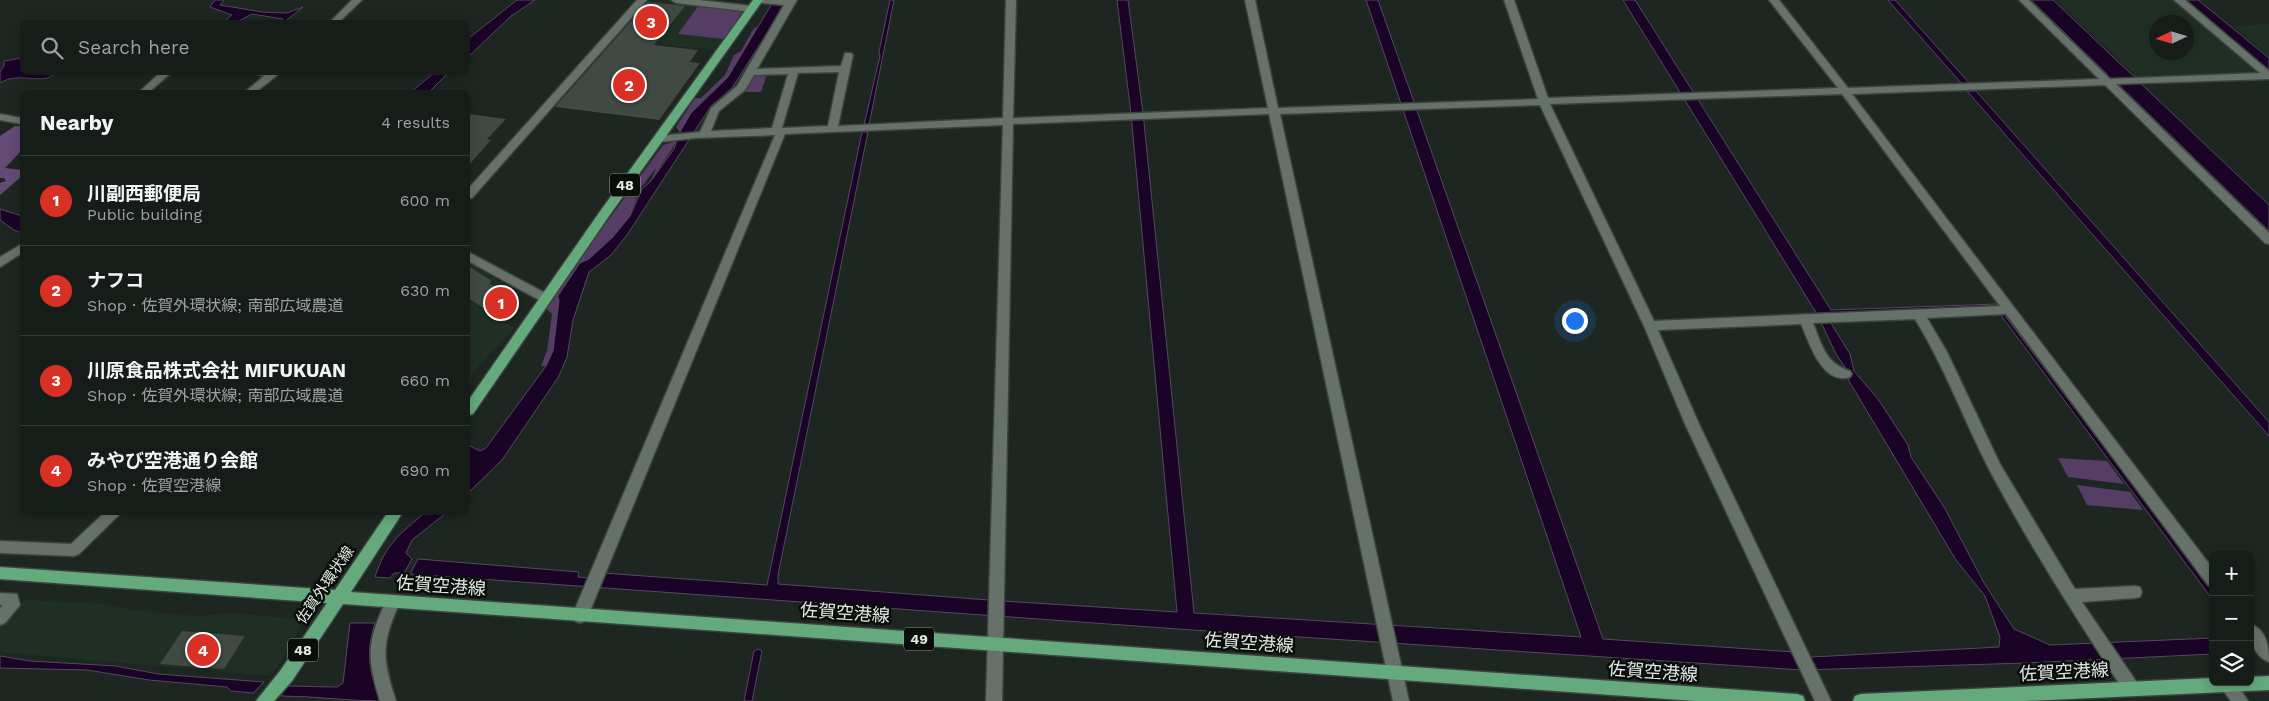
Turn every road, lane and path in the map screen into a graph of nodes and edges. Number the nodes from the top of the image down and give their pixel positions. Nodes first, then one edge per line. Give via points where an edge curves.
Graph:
1 (356, 0) edge
2 (642, 0) edge
3 (676, 0) edge
4 (1011, 0) edge
5 (1250, 0) edge
6 (1509, 0) edge
7 (1774, 0) edge
8 (2024, 0) edge
9 (2179, 0) edge
10 (791, 1) edge
11 (761, 2) edge
12 (336, 20) edge
13 (848, 55) dead end
14 (845, 69) junction
15 (794, 70) junction
16 (751, 72) junction
17 (164, 75) edge
18 (273, 75) edge
19 (2269, 76) edge
20 (2110, 82) junction
21 (146, 90) edge
22 (253, 90) edge
23 (1845, 91) junction
24 (1544, 102) junction
25 (1274, 111) junction
26 (0, 117) edge
27 (20, 120) edge
28 (1008, 122) junction
29 (832, 130) junction
30 (779, 132) junction
31 (700, 135) junction
32 (659, 139) junction
33 (470, 193) edge
34 (2269, 240) edge
35 (20, 249) edge
36 (470, 257) edge
37 (0, 263) edge
38 (546, 298) junction
39 (2002, 311) junction
40 (1919, 315) junction
41 (1810, 319) junction
42 (1650, 326) junction
43 (1846, 374) dead end
44 (470, 407) edge
45 (113, 515) edge
46 (394, 515) edge
47 (0, 547) edge
48 (0, 573) edge
49 (2209, 576) edge
50 (2135, 592) dead end
51 (339, 596) junction
52 (2070, 596) junction
53 (0, 598) edge
54 (393, 602) junction
55 (580, 616) junction
56 (0, 618) edge
57 (2254, 635) edge
58 (995, 645) junction
59 (2269, 654) edge
60 (1395, 673) junction
61 (2254, 683) edge
62 (2269, 683) edge
63 (2209, 685) edge
64 (2229, 686) edge
65 (2132, 689) junction
66 (264, 701) edge
67 (388, 701) edge
68 (994, 701) edge
69 (1401, 701) edge
70 (1798, 701) edge
71 (1823, 701) edge
72 (1861, 701) edge
73 (2240, 701) edge

1 - 12 street
2 - 33 street
3 - 11 street
4 - 28 street
5 - 25 street
6 - 24 street
7 - 23 street
8 - 20 street
9 - 19 street
10 - 11 street
10 - 16 street
11 - 32 main road, 48
13 - 14 street
14 - 15 street
14 - 29 street
15 - 16 street
15 - 30 street
16 - 31 street via 741,88 715,110
17 - 21 street
18 - 22 street
19 - 20 street
20 - 23 street
20 - 34 street
23 - 24 street
23 - 39 street
24 - 25 street
24 - 42 street
25 - 28 street
25 - 60 street
26 - 27 street
28 - 29 street
28 - 58 street
29 - 30 street
30 - 31 street
30 - 55 street
31 - 32 street
32 - 38 main road, 48
35 - 37 street
36 - 38 street
38 - 44 main road, 48
39 - 40 street
39 - 49 street
40 - 41 street
40 - 52 street via 1954,379 1998,473
41 - 42 street
41 - 43 street via 1825,362 1833,371
42 - 71 street via 1692,424
45 - 47 street via 74,550
46 - 51 main road, 佐賀外環状線 / 48
48 - 51 main road, 佐賀空港線 / 49
50 - 52 street
51 - 54 main road, 佐賀空港線 / 49
51 - 66 main road, 佐賀外環状線 / 48 via 286,676
52 - 65 street
53 - 56 street via 12,600 13,606
54 - 55 main road, 佐賀空港線 / 49
54 - 67 street via 379,634 376,650
55 - 58 main road, 佐賀空港線 / 49
57 - 59 street
58 - 60 main road, 佐賀空港線 / 49
58 - 68 street
60 - 69 street
60 - 70 main road, 佐賀空港線 / 49
61 - 62 main road, 佐賀空港線
63 - 65 main road, 佐賀空港線
64 - 73 street
65 - 72 main road, 佐賀空港線

